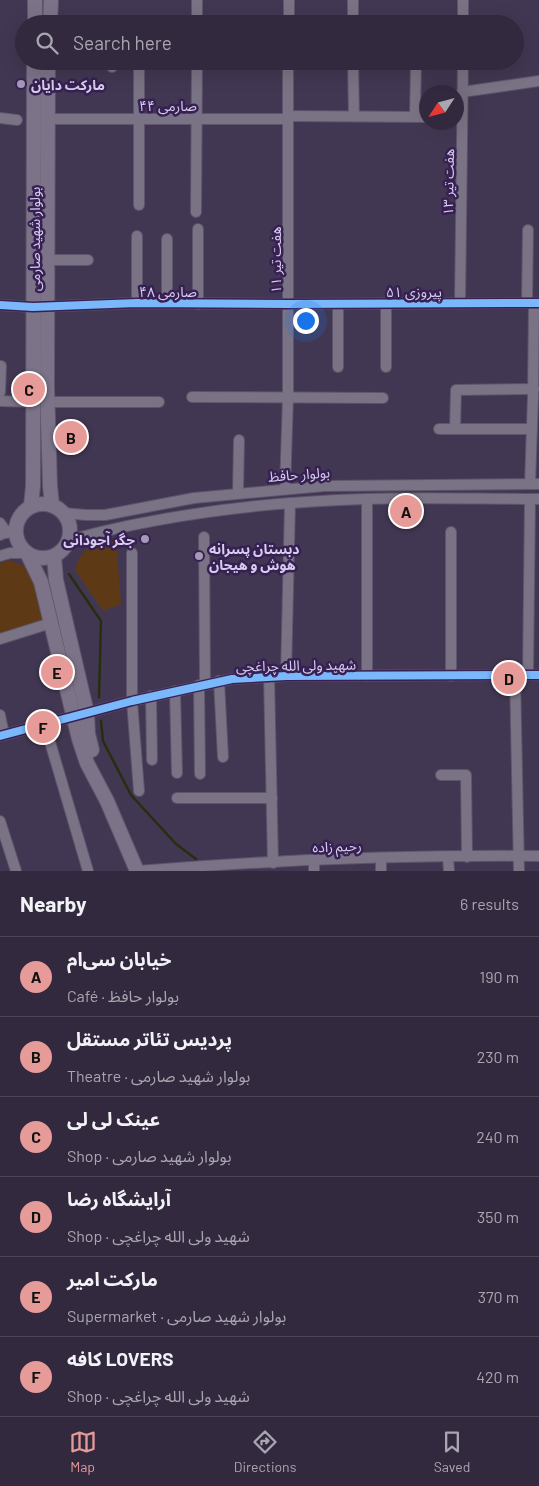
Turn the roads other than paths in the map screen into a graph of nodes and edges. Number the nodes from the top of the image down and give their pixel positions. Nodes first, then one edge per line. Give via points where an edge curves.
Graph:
1 (35, 0) edge
2 (51, 0) edge
3 (197, 0) edge
4 (289, 0) edge
5 (353, 0) edge
6 (463, 0) edge
7 (34, 15) edge
8 (50, 15) edge
9 (197, 15) edge
10 (289, 15) edge
11 (353, 15) edge
12 (463, 15) edge
13 (34, 70) edge
14 (48, 70) edge
15 (139, 70) edge
16 (197, 70) edge
17 (288, 70) edge
18 (353, 70) edge
19 (416, 70) edge
20 (463, 70) edge
21 (539, 81) edge
22 (462, 85) edge
23 (464, 92) edge
24 (354, 116) junction
25 (415, 116) junction
26 (419, 116) edge
27 (0, 118) edge
28 (288, 118) junction
29 (139, 119) junction
30 (196, 119) junction
31 (17, 120) dead end
32 (48, 120) junction
33 (459, 130) edge
34 (139, 205) dead end
35 (196, 212) dead end
36 (198, 229) dead end
37 (528, 230) dead end
38 (137, 236) dead end
39 (167, 239) dead end
40 (47, 260) junction
41 (88, 260) dead end
42 (137, 303) junction
43 (167, 303) junction
44 (460, 303) junction
45 (533, 303) edge
46 (198, 304) junction
47 (288, 304) junction
48 (338, 304) junction
49 (386, 304) junction
50 (0, 305) edge
51 (33, 306) junction
52 (48, 306) junction
53 (1, 366) edge
54 (338, 367) dead end
55 (386, 367) dead end
56 (0, 392) edge
57 (535, 394) edge
58 (288, 396) junction
59 (192, 397) dead end
60 (384, 398) dead end
61 (0, 401) edge
62 (33, 402) junction
63 (48, 402) junction
64 (159, 402) dead end
65 (438, 429) dead end
66 (455, 429) junction
67 (532, 429) junction
68 (239, 440) dead end
69 (535, 484) edge
70 (285, 489) junction
71 (238, 493) junction
72 (367, 499) junction
73 (535, 499) edge
74 (290, 503) junction
75 (52, 505) junction
76 (31, 506) junction
77 (64, 513) junction
78 (0, 523) edge
79 (8, 532) edge
80 (451, 532) dead end
81 (204, 537) dead end
82 (69, 540) junction
83 (27, 553) junction
84 (132, 553) dead end
85 (0, 556) edge
86 (54, 556) junction
87 (534, 594) edge
88 (51, 623) junction
89 (0, 639) edge
90 (534, 675) edge
91 (269, 676) junction
92 (286, 676) junction
93 (367, 676) junction
94 (451, 676) junction
95 (515, 676) junction
96 (219, 681) junction
97 (202, 685) junction
98 (175, 691) junction
99 (151, 696) junction
100 (132, 701) junction
101 (80, 714) junction
102 (0, 715) edge
103 (45, 724) junction
104 (2, 735) edge
105 (223, 757) dead end
106 (152, 760) dead end
107 (177, 773) dead end
108 (200, 774) dead end
109 (440, 775) dead end
110 (139, 791) dead end
111 (177, 798) dead end
112 (272, 798) junction
113 (0, 821) edge
114 (518, 856) junction
115 (539, 856) edge
116 (448, 857) junction
117 (467, 857) junction
118 (381, 858) junction
119 (314, 860) junction
120 (273, 863) junction
121 (16, 871) edge
122 (88, 871) edge
123 (137, 871) edge
124 (314, 871) edge
125 (382, 871) edge
126 (449, 871) edge
127 (519, 871) edge

1 - 7 main road
2 - 8 main road
3 - 9 street
4 - 10 street
5 - 11 street
6 - 12 street
13 - 51 main road, بولوار شهید صارمی
14 - 32 main road, بولوار شهید صارمی
15 - 29 street
16 - 30 street
17 - 28 street, هفت تیر ۱۱
18 - 24 street
19 - 25 street
20 - 22 street, هفت تیر ۱۳
21 - 23 street
24 - 25 street, صارمی ۴۴
24 - 28 street, صارمی ۴۴
25 - 26 street, صارمی ۴۴
27 - 31 street
28 - 30 street, صارمی ۴۴
28 - 47 street, هفت تیر ۱۱
29 - 30 street, صارمی ۴۴
29 - 32 street, صارمی ۴۴
29 - 34 street
30 - 35 street
32 - 40 main road, بولوار شهید صارمی
33 - 44 street, هفت تیر ۱۳
36 - 46 street
37 - 45 street
38 - 42 street
39 - 43 street
40 - 41 street
40 - 52 main road, بولوار شهید صارمی
42 - 43 street, صارمی ۴۸
42 - 52 street, صارمی ۴۸
43 - 46 street, صارمی ۴۸
44 - 45 street, پیروزی ۵۱
44 - 49 street, پیروزی ۵۱
45 - 57 street
46 - 47 street, صارمی ۴۸
47 - 48 street, پیروزی ۵۱
47 - 58 street, هفت تیر ۱۱
48 - 49 street, پیروزی ۵۱
48 - 54 street
49 - 55 street
50 - 51 street, صارمی ۴۸
51 - 52 street, صارمی ۴۸
51 - 62 main road, بولوار شهید صارمی
52 - 63 main road, بولوار شهید صارمی
53 - 56 street
57 - 66 street via 456,390
57 - 67 street
58 - 59 street
58 - 60 street
58 - 70 street, هفت تیر ۱۱
61 - 62 street
62 - 76 main road, بولوار شهید صارمی
63 - 64 street
63 - 75 main road, بولوار شهید صارمی
65 - 66 street
66 - 67 street
67 - 69 street
68 - 71 street
69 - 70 street, بولوار حافظ via 365,484
70 - 71 street, بولوار حافظ
71 - 77 street, بولوار حافظ via 105,515
72 - 73 street, بولوار حافظ
72 - 74 street, بولوار حافظ
72 - 93 street
73 - 87 street
74 - 82 street, بولوار حافظ via 196,513
74 - 92 street
75 - 76 main road
75 - 77 main road
76 - 79 main road
77 - 82 main road via 70,526
78 - 79 street
79 - 83 main road
80 - 94 street
81 - 97 street
82 - 86 main road
83 - 85 street
83 - 86 main road via 40,558
83 - 88 main road via 41,582
84 - 100 street
86 - 101 main road
87 - 90 street
88 - 89 street
88 - 101 main road
90 - 95 street, شهید ولی الله چراغچی
91 - 92 street, شهید ولی الله چراغچی
91 - 96 street, شهید ولی الله چراغچی
91 - 112 street
92 - 93 street, شهید ولی الله چراغچی
93 - 94 street, شهید ولی الله چراغچی
94 - 95 street, شهید ولی الله چراغچی
95 - 114 street
96 - 97 street, شهید ولی الله چراغچی
96 - 105 street
97 - 98 street, شهید ولی الله چراغچی
97 - 108 street
98 - 99 street, شهید ولی الله چراغچی
98 - 107 street
99 - 100 street, شهید ولی الله چراغچی
99 - 106 street
100 - 101 street, شهید ولی الله چراغچی
100 - 110 street
101 - 103 street, شهید ولی الله چراغچی
101 - 123 main road via 87,764 108,801
102 - 104 street
103 - 104 street, شهید ولی الله چراغچی
103 - 122 street
109 - 117 street via 466,775
111 - 112 street
112 - 120 street
113 - 121 street
114 - 115 street, رحیم زاده
114 - 117 street, رحیم زاده
114 - 127 street
116 - 117 street, رحیم زاده
116 - 118 street, رحیم زاده
116 - 126 street
118 - 119 street, رحیم زاده
118 - 125 street
119 - 120 street, رحیم زاده
119 - 124 street
120 - 123 street, رحیم زاده

